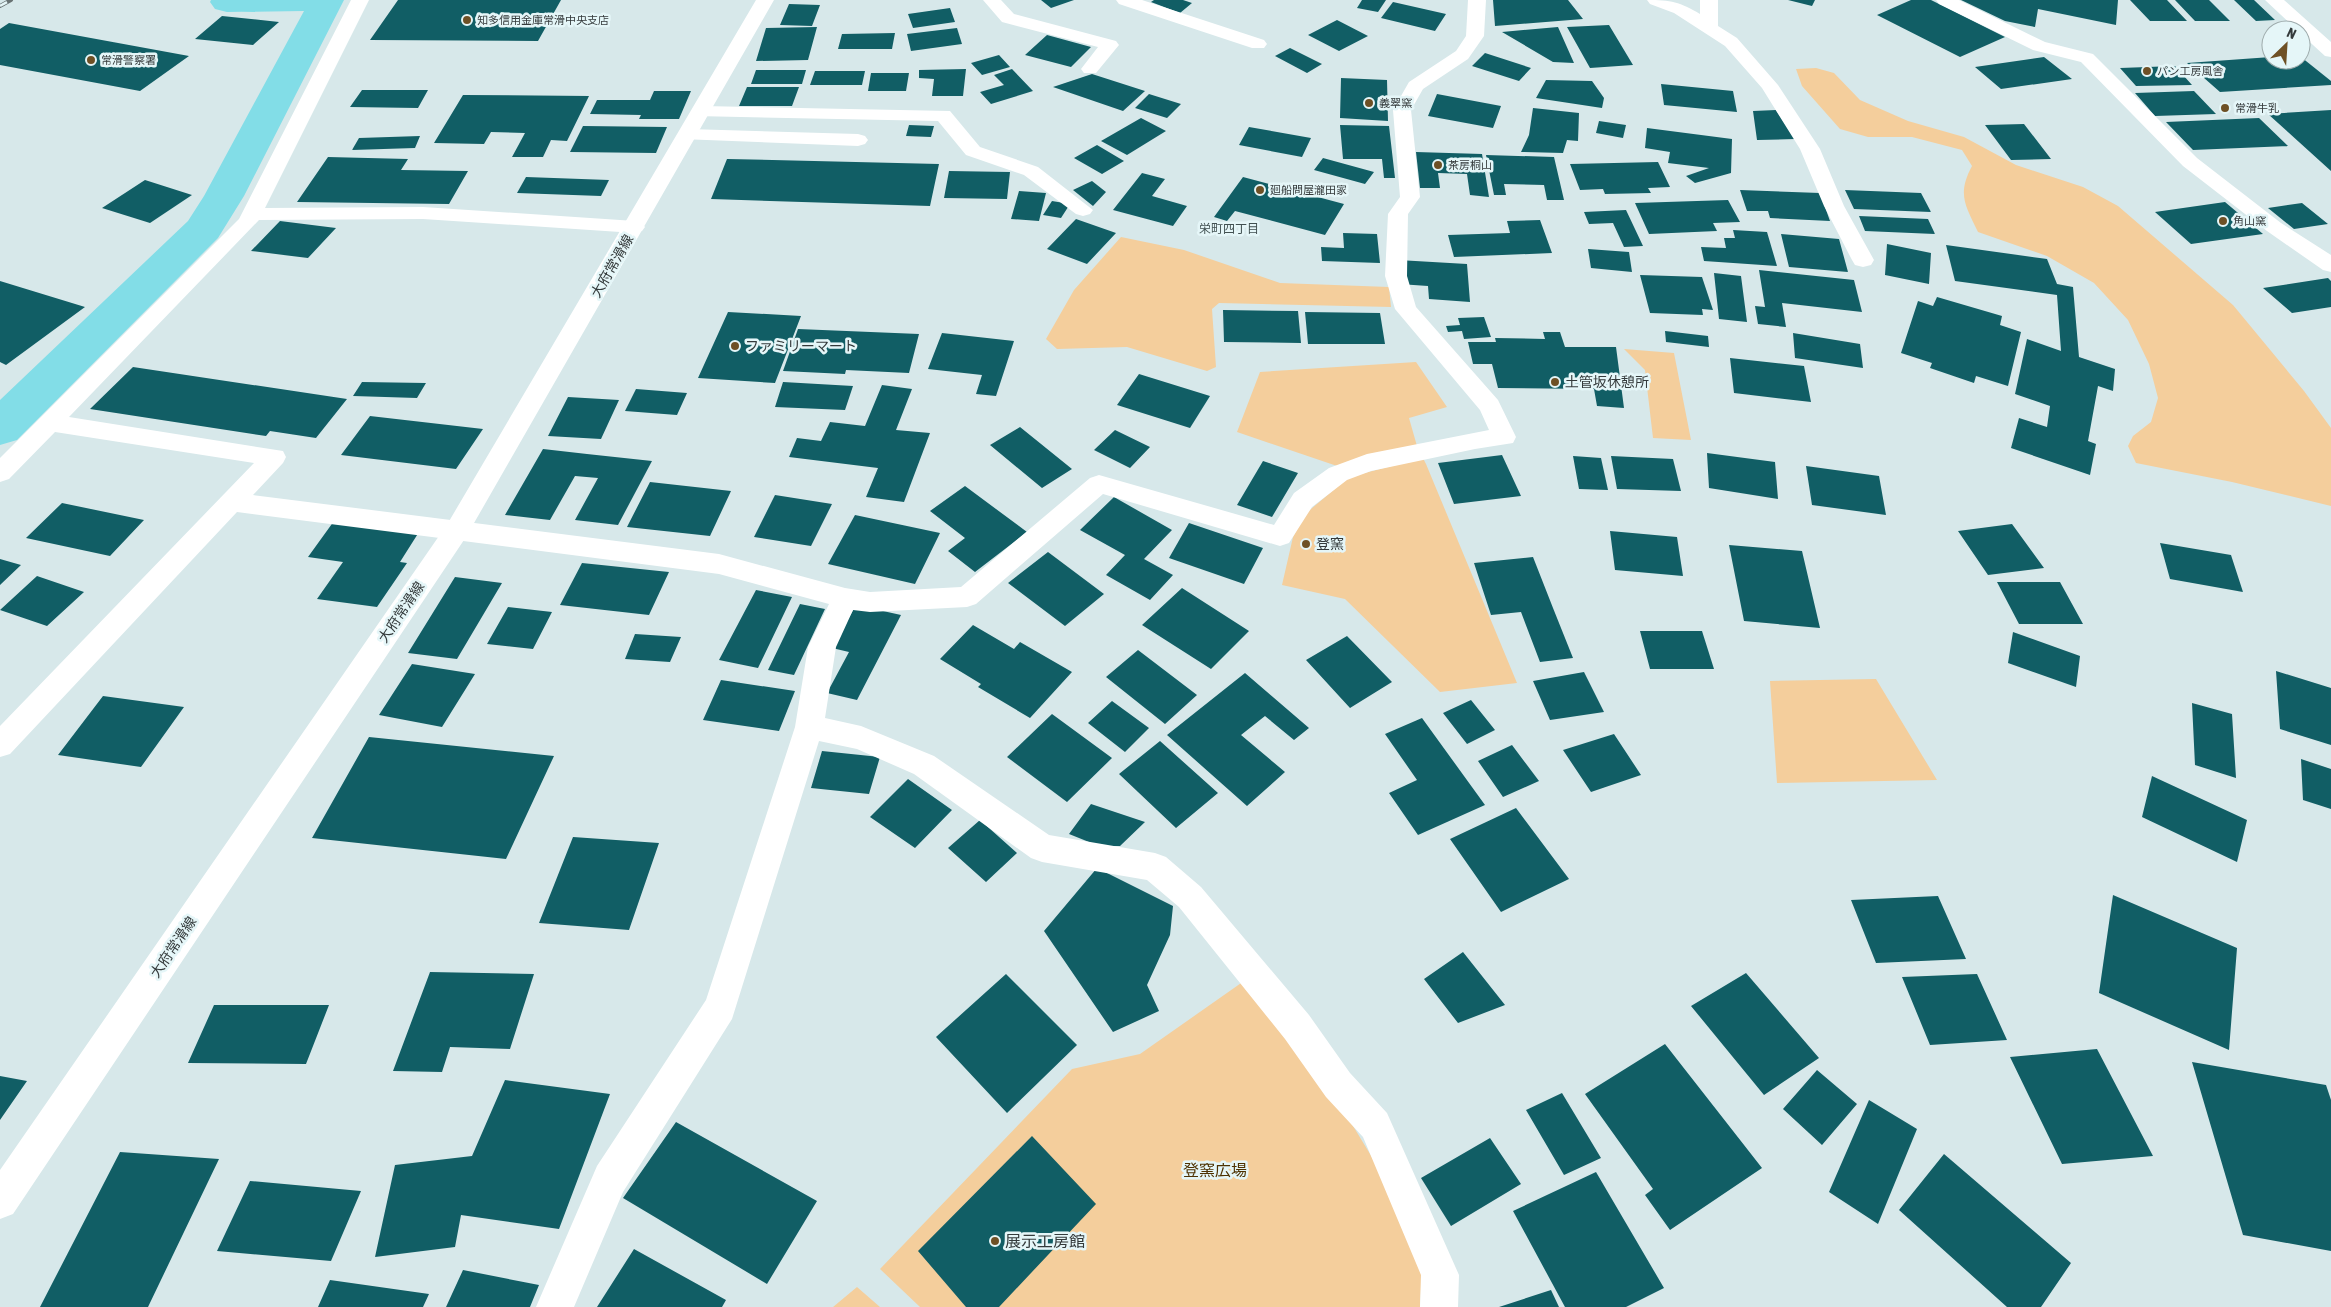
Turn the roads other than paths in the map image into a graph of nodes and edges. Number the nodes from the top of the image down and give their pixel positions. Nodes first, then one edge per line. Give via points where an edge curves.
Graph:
1 (360, 0) edge
2 (765, 0) edge
3 (992, 0) edge
4 (1125, 0) edge
5 (1477, 0) edge
6 (1656, 0) edge
7 (1709, 0) edge
8 (1945, 0) edge
9 (2274, 0) edge
10 (1708, 26) junction
11 (1258, 44) dead end
12 (2331, 52) edge
13 (1090, 69) dead end
14 (702, 112) junction
15 (688, 135) junction
16 (858, 140) dead end
17 (1083, 210) dead end
18 (252, 214) junction
19 (635, 227) junction
20 (1863, 260) dead end
21 (2331, 265) edge
22 (50, 423) junction
23 (0, 473) edge
24 (232, 502) junction
25 (457, 530) junction
26 (845, 598) junction
27 (809, 727) junction
28 (0, 745) edge
29 (0, 1200) edge
30 (555, 1307) edge
31 (1439, 1307) edge

1 - 18 street
2 - 14 street, 大府常滑線
3 - 13 street via 1008,18 1110,45
4 - 11 street
5 - 26 street via 1475,36 1462,55 1416,86 1402,110 1410,197 1398,214 1396,276 1406,309 1490,406 1504,437 1367,463 1338,474 1303,500 1280,536 1099,484 967,597 870,602
6 - 10 street via 1680,9
7 - 10 street
8 - 21 street via 2039,46 2087,58 2190,162 2274,227
9 - 12 street
10 - 20 street via 1731,42 1769,85 1810,149 1834,206
14 - 15 street, 大府常滑線
14 - 17 street via 943,115 974,151 1031,171
15 - 16 street
15 - 19 street, 大府常滑線
18 - 19 street via 423,213
18 - 22 street via 248,222
19 - 25 street, 大府常滑線
22 - 23 street
22 - 24 street via 274,457
24 - 25 street
24 - 28 street
25 - 26 street via 719,564
25 - 29 street, 大府常滑線
26 - 27 street via 822,647
27 - 30 street via 720,1008 610,1179
27 - 31 street via 861,738 924,765 1042,848 1155,868 1190,897 1297,1027 1338,1085 1375,1125 1440,1275

